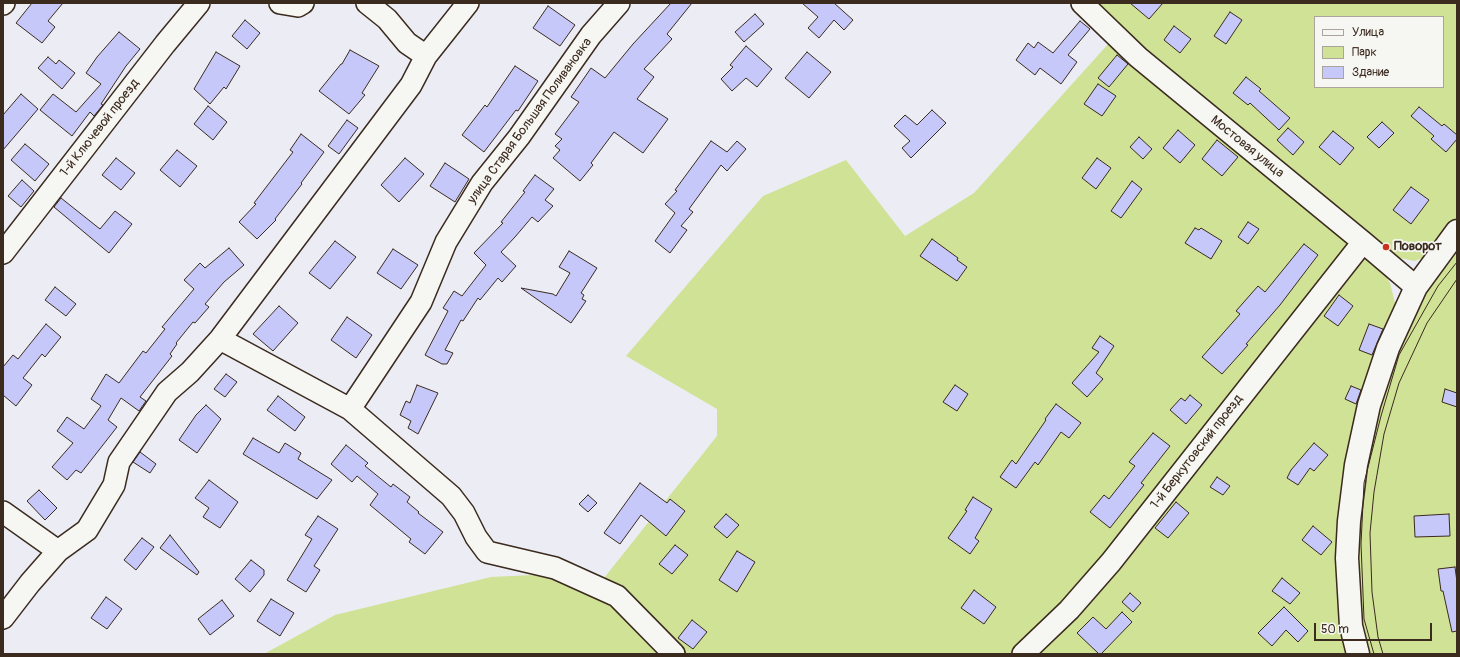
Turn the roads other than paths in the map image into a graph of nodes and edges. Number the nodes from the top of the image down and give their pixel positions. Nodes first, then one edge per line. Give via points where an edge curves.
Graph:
1 (199, 3) edge
2 (280, 3) edge
3 (303, 3) edge
4 (367, 3) edge
5 (468, 3) edge
6 (620, 3) edge
7 (1082, 3) edge
8 (426, 56) junction
9 (1457, 231) edge
10 (1363, 242) junction
11 (3, 253) edge
12 (1416, 287) junction
13 (220, 339) junction
14 (350, 409) junction
15 (3, 512) edge
16 (58, 551) junction
17 (3, 618) edge
18 (674, 654) edge
19 (1023, 654) edge
20 (1358, 654) edge

1 - 11 street, 1-й Ключевой проезд
2 - 3 street via 298,6
4 - 8 street via 387,19 407,42
5 - 8 street
6 - 14 street, улица Старая Большая Поливановка via 591,35 519,137 482,183 446,242 421,302
7 - 10 street, Мостовая улица via 1138,57
8 - 13 street via 411,86
9 - 12 main road
10 - 12 street, Мостовая улица
10 - 19 street, 1-й Беркутовский проезд via 1111,562 1069,610
12 - 20 main road via 1388,348 1369,405 1356,465 1347,558 1351,626
13 - 14 street
13 - 16 street via 190,372 167,392 119,462 114,485 88,530
14 - 18 street via 451,496 487,552 555,568 617,596
15 - 16 street
16 - 17 street

